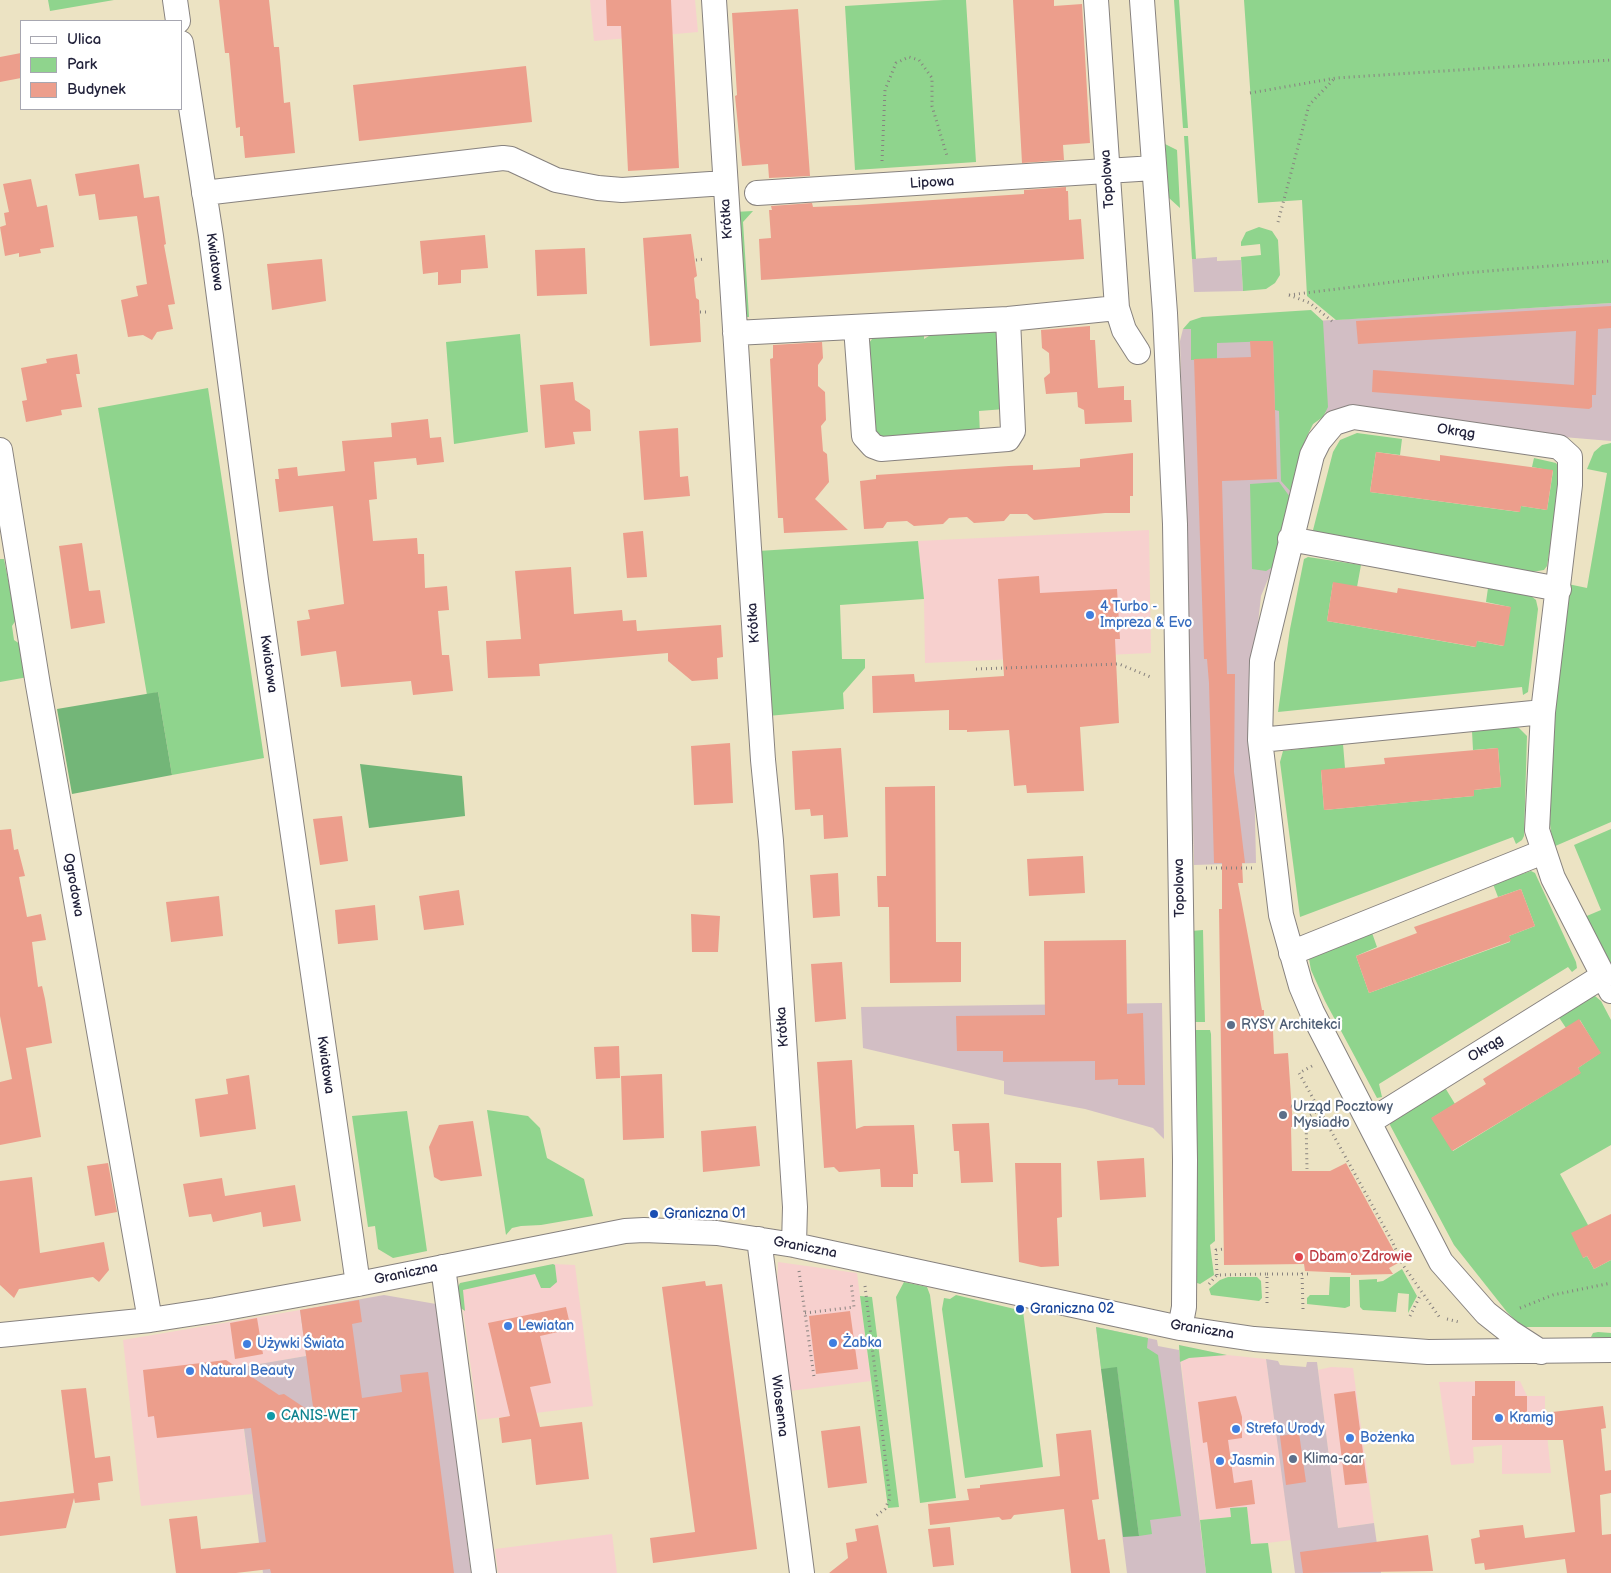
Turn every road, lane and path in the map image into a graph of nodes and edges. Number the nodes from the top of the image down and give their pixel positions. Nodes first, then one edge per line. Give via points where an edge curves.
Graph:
1 (175, 0) edge
2 (714, 0) edge
3 (1096, 0) edge
4 (1142, 0) edge
5 (178, 20) edge
6 (182, 50) edge
7 (1611, 60) edge
8 (1336, 78) junction
9 (1250, 92) dead end
10 (1154, 168) junction
11 (1107, 171) junction
12 (953, 182) junction
13 (725, 183) junction
14 (875, 186) junction
15 (204, 193) junction
16 (757, 193) dead end
17 (1278, 222) dead end
18 (1611, 261) edge
19 (1117, 308) junction
20 (1008, 319) junction
21 (1333, 322) dead end
22 (856, 327) junction
23 (735, 333) junction
24 (1138, 352) dead end
25 (0, 450) edge
26 (1290, 540) junction
27 (1559, 589) junction
28 (976, 669) dead end
29 (1154, 678) dead end
30 (1543, 712) junction
31 (1260, 740) junction
32 (1543, 852) junction
33 (1275, 867) junction
34 (1180, 869) junction
35 (1291, 953) junction
36 (1607, 984) edge
37 (1334, 1054) junction
38 (1291, 1106) dead end
39 (1319, 1110) junction
40 (1306, 1118) junction
41 (1369, 1122) junction
42 (1307, 1169) dead end
43 (759, 1239) junction
44 (794, 1245) junction
45 (1224, 1249) dead end
46 (443, 1267) junction
47 (799, 1269) dead end
48 (1267, 1274) junction
49 (1302, 1274) junction
50 (1308, 1274) dead end
51 (1217, 1275) junction
52 (850, 1277) dead end
53 (1611, 1283) edge
54 (358, 1284) junction
55 (1207, 1285) dead end
56 (1421, 1294) junction
57 (866, 1297) dead end
58 (1267, 1305) dead end
59 (1303, 1309) dead end
60 (1486, 1312) junction
61 (1513, 1312) dead end
62 (805, 1313) junction
63 (1410, 1316) dead end
64 (1440, 1318) dead end
65 (150, 1320) junction
66 (1180, 1328) junction
67 (0, 1335) edge
68 (1611, 1350) edge
69 (1541, 1352) junction
70 (1480, 1353) junction
71 (814, 1377) dead end
72 (876, 1516) dead end
73 (484, 1573) edge
74 (802, 1573) edge

1 - 5 street
2 - 13 street, Krótka
3 - 11 street, Topolowa
4 - 10 street, Topolowa
6 - 15 street, Kwiatowa
7 - 8 path
8 - 9 path
8 - 17 path via 1309,105
10 - 11 street, Lipowa
10 - 34 street, Topolowa via 1172,447
11 - 12 street, Lipowa
11 - 19 street, Topolowa
12 - 14 street, Lipowa
12 - 14 path via 932,106 932,78 919,60 909,56 896,63 884,90 882,162
13 - 15 street via 622,190 598,188 556,180 511,158 503,158
13 - 23 street, Krótka
14 - 16 street, Lipowa
15 - 54 street, Kwiatowa via 256,580
18 - 21 path via 1464,273 1289,295 1310,303
19 - 20 street
19 - 24 street, Topolowa via 1124,330
20 - 22 street
20 - 22 street via 1013,431 1008,439 881,449 864,436
22 - 23 street
23 - 44 street, Krótka via 795,1207
25 - 65 street, Ogrodowa
26 - 27 street
26 - 27 street, Okrąg via 1312,455 1328,429 1342,420 1353,417 1559,447 1570,457 1571,471
26 - 31 street, Okrąg via 1262,661
27 - 30 street, Okrąg
28 - 29 path via 1119,664
30 - 31 street
30 - 32 street, Okrąg via 1537,830
31 - 33 street, Okrąg
32 - 35 street
32 - 36 street, Okrąg via 1552,878
33 - 34 path
33 - 35 street, Okrąg via 1281,915
34 - 66 street, Topolowa via 1185,1160 1184,1306
35 - 37 street, Okrąg via 1312,1012
36 - 41 street, Okrąg
37 - 39 path via 1299,1073
37 - 41 street, Okrąg
38 - 40 path
39 - 40 path
39 - 56 path
40 - 42 path
41 - 60 street, Okrąg via 1441,1262
43 - 44 street, Graniczna
43 - 46 street, Graniczna via 694,1231 625,1231
43 - 74 street, Wiosenna
44 - 66 street, Graniczna
45 - 51 path via 1216,1250
46 - 54 street, Graniczna
46 - 73 street
47 - 62 path
48 - 49 path
48 - 51 path
48 - 58 path
49 - 50 path
49 - 59 path
51 - 55 path
52 - 62 path via 854,1307
53 - 61 path via 1553,1295
54 - 65 street, Graniczna
56 - 63 path
56 - 64 path
57 - 72 path via 890,1498 885,1509
60 - 69 street, Okrąg
60 - 70 street
62 - 71 path
65 - 67 street, Graniczna
66 - 70 street, Graniczna via 1322,1346
68 - 69 street, Graniczna
69 - 70 street, Graniczna

